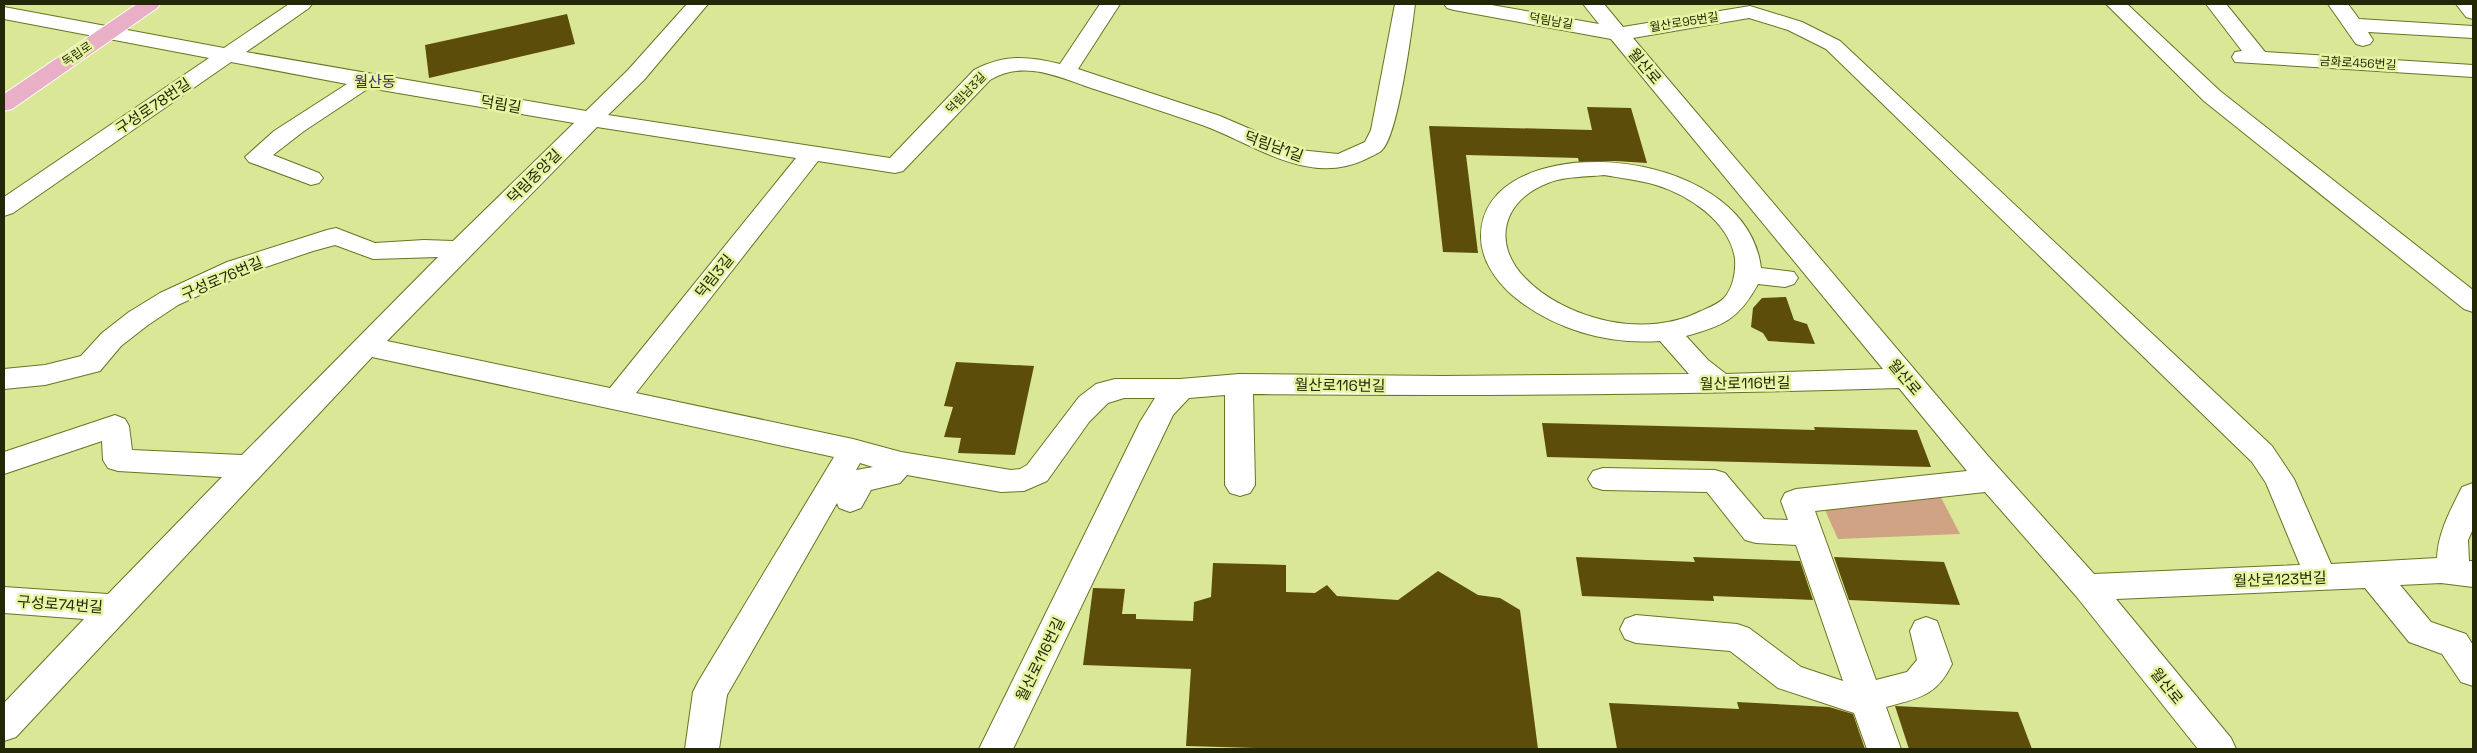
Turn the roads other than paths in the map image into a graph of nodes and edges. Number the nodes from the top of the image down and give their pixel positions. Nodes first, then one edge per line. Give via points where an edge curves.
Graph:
1 (150, 4) edge
2 (302, 4) edge
3 (698, 4) edge
4 (1110, 4) edge
5 (1405, 4) edge
6 (1454, 4) edge
7 (1593, 4) edge
8 (2116, 4) edge
9 (2216, 4) edge
10 (2338, 4) edge
11 (2466, 4) edge
12 (1749, 8) edge
13 (2473, 12) edge
14 (4, 13) edge
15 (2352, 24) junction
16 (2473, 32) edge
17 (108, 33) junction
18 (1618, 34) junction
19 (226, 56) junction
20 (2379, 64) junction
21 (2473, 71) edge
22 (1065, 72) junction
23 (365, 81) junction
24 (4, 104) edge
25 (591, 120) junction
26 (812, 153) junction
27 (895, 166) joint
28 (311, 178) dead end
29 (4, 208) edge
30 (459, 250) junction
31 (1748, 275) junction
32 (1786, 278) dead end
33 (2473, 304) edge
34 (1668, 332) junction
35 (366, 346) junction
36 (1906, 378) junction
37 (4, 379) edge
38 (1239, 384) junction
39 (1720, 384) junction
40 (1180, 389) junction
41 (617, 398) junction
42 (853, 450) junction
43 (4, 463) edge
44 (902, 463) junction
45 (249, 467) junction
46 (1603, 479) dead end
47 (1992, 480) junction
48 (1240, 485) dead end
49 (2473, 495) edge
50 (850, 500) dead end
51 (1808, 533) junction
52 (2463, 572) edge
53 (2373, 575) junction
54 (2321, 577) junction
55 (2087, 587) junction
56 (4, 600) edge
57 (116, 608) junction
58 (1636, 629) dead end
59 (1926, 631) dead end
60 (2473, 672) edge
61 (1865, 698) junction
62 (4, 726) edge
63 (702, 749) edge
64 (996, 749) edge
65 (1884, 749) edge
66 (2219, 749) edge

1 - 17 main road, 독립로
2 - 19 street, 구성로78번길
3 - 25 street, 덕림중앙길 via 636,75
4 - 22 street
5 - 22 street, 덕림남1길 via 1382,130 1374,146 1343,161 1295,157 1212,121
6 - 18 street, 덕림남길
7 - 18 street, 월산로
8 - 33 street via 2212,96
9 - 20 street, 금화로456번길 via 2251,57
10 - 15 street
11 - 13 street
12 - 18 street, 월산로95번길
12 - 54 street via 1833,45 2250,442 2279,479
14 - 17 street, 덕림길
15 - 16 street
15 - 20 street
17 - 19 street, 덕림길
17 - 24 main road, 독립로
18 - 36 street, 월산로
19 - 23 street, 덕림길
19 - 29 street, 구성로78번길
20 - 21 street, 금화로456번길
22 - 27 street, 덕림남3길 via 1037,63 1007,63 992,68
23 - 25 street, 덕림길
23 - 28 street via 343,99 280,135 257,157
25 - 26 street, 덕림길
25 - 30 street, 덕림중앙길
26 - 27 street, 덕림길
26 - 41 street, 덕림3길
30 - 35 street, 덕림중앙길
30 - 37 street, 구성로76번길 via 373,251 336,236 232,271 146,312 103,346 90,364 46,375
31 - 32 street
31 - 34 street via 1733,304 1705,322
31 - 34 street via 1748,254 1736,228 1712,205 1680,186 1643,174 1604,168 1565,171 1531,181 1506,199 1493,222 1493,249 1508,277 1537,302 1576,322 1622,332
34 - 39 street via 1698,366
35 - 41 street
35 - 45 street, 덕림중앙길
36 - 39 street, 월산로116번길
36 - 47 street, 월산로
38 - 39 street, 월산로116번길
38 - 40 street, 월산로116번길
38 - 48 street
40 - 44 street via 1120,388 1104,392 1090,401 1030,479 1001,481
40 - 64 street, 월산로116번길 via 1154,422
41 - 42 street
42 - 44 street
42 - 63 street via 710,692
43 - 45 street via 115,426 118,460
44 - 50 street via 890,475 861,480
45 - 57 street, 덕림중앙길
46 - 51 street via 1715,481 1756,531
47 - 51 street via 1796,502
47 - 55 street, 월산로
49 - 52 street via 2452,540
51 - 61 street
52 - 53 street, 월산로123번길
53 - 54 street, 월산로123번길
53 - 60 street via 2420,632 2454,644
54 - 55 street, 월산로123번길
55 - 66 street, 월산로
56 - 57 street, 구성로74번길
57 - 62 street, 덕림중앙길
58 - 61 street via 1737,638 1790,678 1833,694
59 - 61 street via 1935,664 1917,684
61 - 65 street

